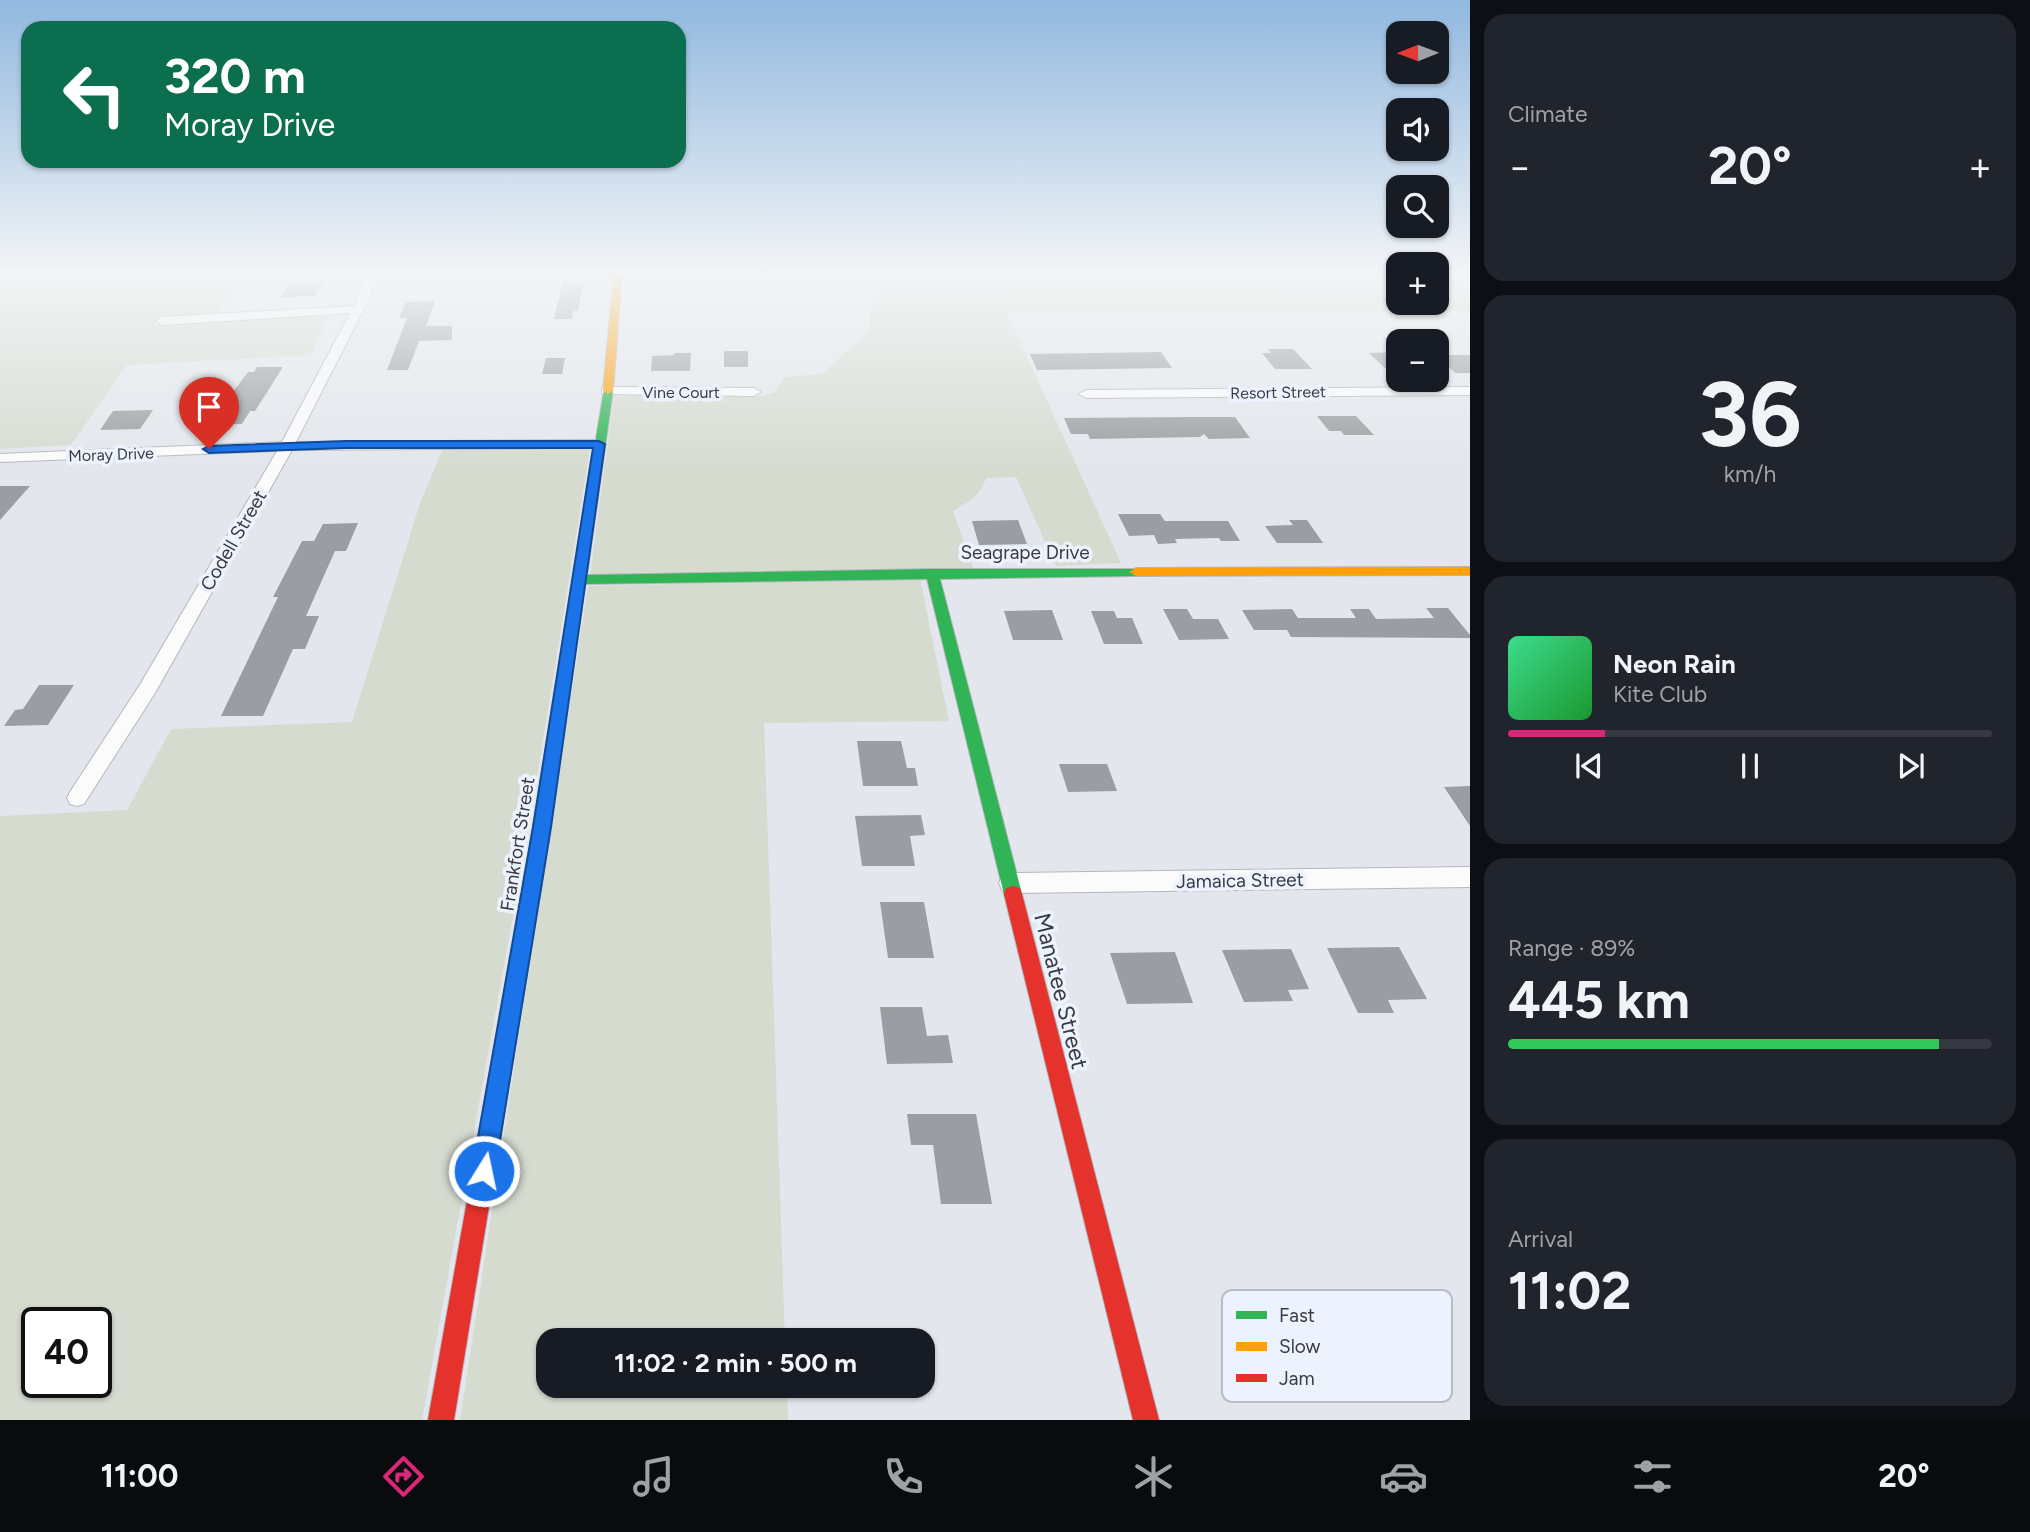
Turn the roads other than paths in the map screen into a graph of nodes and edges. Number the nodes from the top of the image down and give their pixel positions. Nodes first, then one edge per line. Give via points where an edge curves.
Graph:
1 (342, 339) edge
2 (612, 339) edge
3 (607, 391) junction
4 (1470, 391) edge
5 (754, 392) dead end
6 (1086, 394) dead end
7 (599, 444) junction
8 (287, 446) junction
9 (0, 458) edge
10 (1470, 571) edge
11 (932, 573) junction
12 (579, 580) junction
13 (77, 798) dead end
14 (1470, 877) edge
15 (1010, 883) junction
16 (441, 1420) edge
17 (1146, 1420) edge

1 - 8 street, Codell Street
2 - 3 street, Frankfort Street
3 - 5 street, Vine Court
3 - 7 street, Frankfort Street
4 - 6 street, Resort Street
7 - 8 street, Moray Drive
7 - 12 street, Frankfort Street
8 - 9 street, Moray Drive
8 - 13 street, Codell Street via 148,688
10 - 11 street, Seagrape Drive
11 - 12 street, Seagrape Drive
11 - 15 street, Manatee Street
12 - 16 street, Frankfort Street via 542,827
14 - 15 street, Jamaica Street
15 - 17 street, Manatee Street

